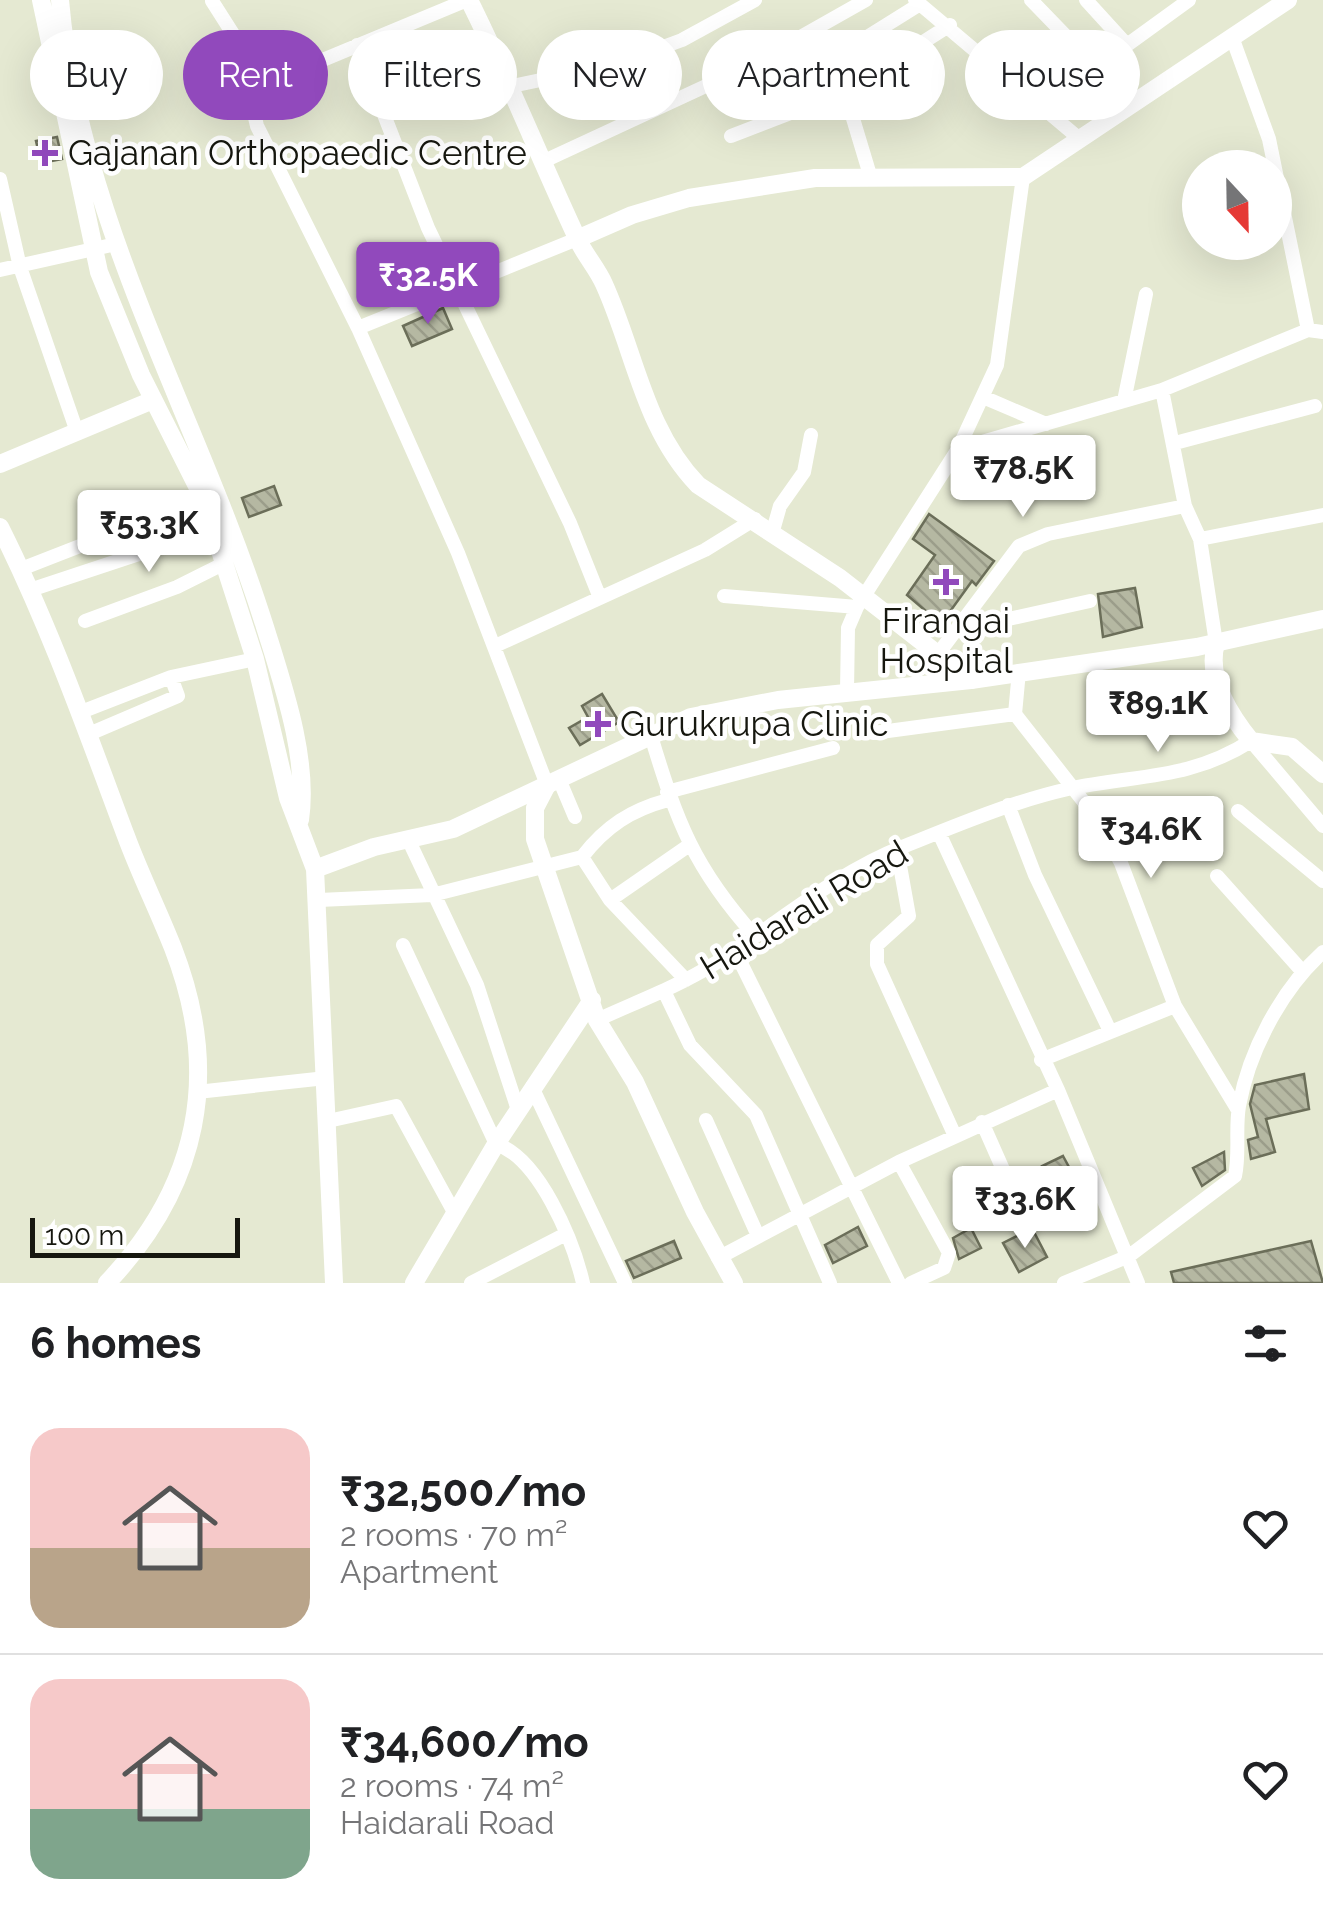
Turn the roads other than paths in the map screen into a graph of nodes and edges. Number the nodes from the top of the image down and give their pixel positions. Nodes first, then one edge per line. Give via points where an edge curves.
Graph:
1 (41, 0) edge
2 (60, 0) edge
3 (468, 0) edge
4 (755, 0) edge
5 (866, 0) edge
6 (1031, 0) edge
7 (1086, 0) edge
8 (1189, 0) edge
9 (1288, 0) edge
10 (212, 1) edge
11 (918, 2) edge
12 (950, 25) junction
13 (231, 30) edge
14 (394, 30) edge
15 (483, 30) edge
16 (875, 30) edge
17 (942, 30) edge
18 (1061, 30) edge
19 (1113, 30) edge
20 (1140, 36) edge
21 (1232, 37) junction
22 (517, 85) edge
23 (517, 99) edge
24 (256, 120) edge
25 (388, 120) edge
26 (772, 120) edge
27 (853, 120) edge
28 (731, 136) dead end
29 (1081, 140) junction
30 (542, 162) junction
31 (870, 176) junction
32 (1022, 176) junction
33 (0, 179) edge
34 (577, 239) junction
35 (116, 244) junction
36 (92, 250) junction
37 (20, 267) junction
38 (0, 270) edge
39 (456, 288) junction
40 (1146, 294) dead end
41 (358, 328) junction
42 (1316, 331) edge
43 (1162, 390) junction
44 (176, 391) junction
45 (982, 396) junction
46 (153, 400) junction
47 (1124, 401) junction
48 (1315, 406) dead end
49 (1046, 424) junction
50 (77, 432) junction
51 (811, 435) dead end
52 (1175, 443) junction
53 (958, 449) junction
54 (0, 464) edge
55 (204, 498) junction
56 (1185, 506) junction
57 (1323, 515) edge
58 (755, 519) junction
59 (0, 528) edge
60 (214, 529) junction
61 (772, 534) junction
62 (1200, 538) junction
63 (225, 564) junction
64 (21, 569) junction
65 (30, 590) junction
66 (724, 596) dead end
67 (600, 598) junction
68 (1090, 601) dead end
69 (859, 602) junction
70 (1323, 619) edge
71 (85, 621) dead end
72 (954, 630) junction
73 (1216, 643) junction
74 (495, 646) junction
75 (938, 654) junction
76 (255, 659) junction
77 (1019, 672) junction
78 (171, 677) junction
79 (972, 680) junction
80 (847, 691) junction
81 (81, 712) junction
82 (1015, 714) junction
83 (873, 733) dead end
84 (90, 734) junction
85 (651, 736) junction
86 (1252, 742) junction
87 (833, 748) dead end
88 (1323, 774) edge
89 (553, 782) junction
90 (1072, 788) junction
91 (668, 796) junction
92 (1008, 805) junction
93 (1238, 811) dead end
94 (575, 817) dead end
95 (300, 820) junction
96 (1323, 826) edge
97 (939, 833) junction
98 (409, 841) junction
99 (688, 846) junction
100 (896, 850) junction
101 (582, 857) junction
102 (541, 866) junction
103 (315, 869) junction
104 (1218, 876) dead end
105 (1323, 881) edge
106 (432, 895) junction
107 (320, 900) junction
108 (610, 900) junction
109 (755, 936) junction
110 (404, 945) dead end
111 (735, 951) junction
112 (1323, 952) edge
113 (1302, 971) junction
114 (686, 980) junction
115 (664, 990) junction
116 (592, 1000) junction
117 (1175, 1006) junction
118 (597, 1020) junction
119 (1110, 1031) junction
120 (1041, 1060) junction
121 (326, 1078) junction
122 (532, 1087) junction
123 (1058, 1090) junction
124 (197, 1092) junction
125 (518, 1110) junction
126 (1238, 1110) junction
127 (706, 1120) dead end
128 (328, 1121) junction
129 (982, 1122) junction
130 (955, 1136) junction
131 (496, 1144) junction
132 (900, 1162) junction
133 (851, 1187) junction
134 (455, 1214) junction
135 (799, 1214) junction
136 (1028, 1226) dead end
137 (566, 1234) junction
138 (758, 1236) junction
139 (1129, 1256) junction
140 (718, 1258) junction
141 (107, 1283) edge
142 (334, 1283) edge
143 (414, 1283) edge
144 (471, 1283) edge
145 (584, 1283) edge
146 (625, 1283) edge
147 (734, 1283) edge
148 (830, 1283) edge
149 (899, 1283) edge
150 (911, 1283) edge
151 (1064, 1283) edge
152 (1138, 1283) edge

1 - 36 street
2 - 35 street via 87,149
3 - 14 street
3 - 15 street
4 - 22 street via 631,59
5 - 30 street via 750,66
6 - 18 street
7 - 19 street
8 - 20 street
9 - 21 street
10 - 13 street
11 - 12 street
11 - 16 street
12 - 17 street
12 - 29 street
21 - 29 street
21 - 42 street via 1269,139
23 - 30 street
24 - 41 street
25 - 39 street
26 - 28 street
27 - 31 street
29 - 32 street
30 - 34 street
31 - 32 street
31 - 34 street via 689,198
32 - 45 street via 997,366
33 - 37 street
34 - 39 street
34 - 58 street via 604,284 638,381 679,466
35 - 36 street
35 - 44 street
36 - 37 street
36 - 46 street
37 - 38 street
37 - 50 street
39 - 41 street
39 - 67 street
40 - 47 street
41 - 74 street
42 - 43 street
43 - 47 street
43 - 52 street
44 - 46 street
44 - 95 street via 225,505 274,655 304,795
45 - 49 street
45 - 53 street
46 - 50 street
46 - 55 street
47 - 49 street
48 - 52 street
49 - 53 street
50 - 54 street
51 - 61 street via 804,472 780,506
52 - 56 street
53 - 69 street
55 - 60 street
55 - 64 street
56 - 62 street
56 - 72 street via 1048,534 1020,546
57 - 62 street
58 - 61 street
58 - 67 street
59 - 64 street
60 - 63 street
60 - 65 street
61 - 69 street
62 - 73 street
63 - 71 street
63 - 76 street
64 - 65 street
65 - 81 street
66 - 69 street
67 - 74 street
68 - 72 street
69 - 75 street
69 - 80 street via 848,628
70 - 73 street
72 - 75 street
73 - 77 street
73 - 86 street via 1210,664
74 - 89 street
75 - 79 street
76 - 78 street
76 - 95 street via 288,798
77 - 79 street
77 - 82 street
78 - 81 street
78 - 84 street via 178,696
79 - 80 street
80 - 85 street via 691,717
81 - 84 street
82 - 83 street
82 - 90 street
84 - 124 street via 184,982
85 - 89 street
85 - 91 street
86 - 88 street via 1292,747
86 - 90 street, Haidarali Road via 1201,766 1147,780
86 - 96 street
87 - 91 street
89 - 94 street
89 - 98 street via 453,829
89 - 102 street via 533,820
90 - 92 street, Haidarali Road
90 - 117 street via 1121,863
91 - 99 street
91 - 101 street via 603,830
92 - 97 street, Haidarali Road
92 - 119 street
93 - 105 street
95 - 103 street
97 - 100 street, Haidarali Road
97 - 120 street
98 - 103 street
98 - 106 street
99 - 108 street
99 - 109 street
100 - 109 street, Haidarali Road
100 - 130 street via 908,916 877,945 876,956 892,1005
101 - 102 street
101 - 108 street
102 - 106 street
102 - 116 street
103 - 107 street
104 - 113 street
106 - 107 street
106 - 125 street via 477,985
107 - 121 street
108 - 114 street
109 - 111 street, Haidarali Road
110 - 131 street
111 - 114 street, Haidarali Road
111 - 133 street
112 - 113 street
113 - 126 street via 1250,1059
114 - 115 street, Haidarali Road
115 - 118 street, Haidarali Road
115 - 135 street via 690,1044 756,1115
116 - 118 street
116 - 122 street
117 - 119 street
117 - 126 street
118 - 140 street via 635,1082
119 - 120 street
120 - 123 street
121 - 124 street
121 - 128 street
122 - 125 street
122 - 146 street
123 - 129 street
123 - 139 street
124 - 141 street via 180,1181 156,1224
125 - 131 street
126 - 139 street via 1235,1176
127 - 138 street
128 - 134 street via 396,1106
128 - 142 street
129 - 130 street
129 - 136 street
130 - 132 street
131 - 134 street
131 - 137 street via 525,1162
132 - 133 street
132 - 150 street via 950,1260
133 - 135 street
133 - 149 street
134 - 143 street
135 - 138 street
135 - 148 street
137 - 144 street
137 - 145 street
138 - 140 street
139 - 151 street
139 - 152 street
140 - 147 street

